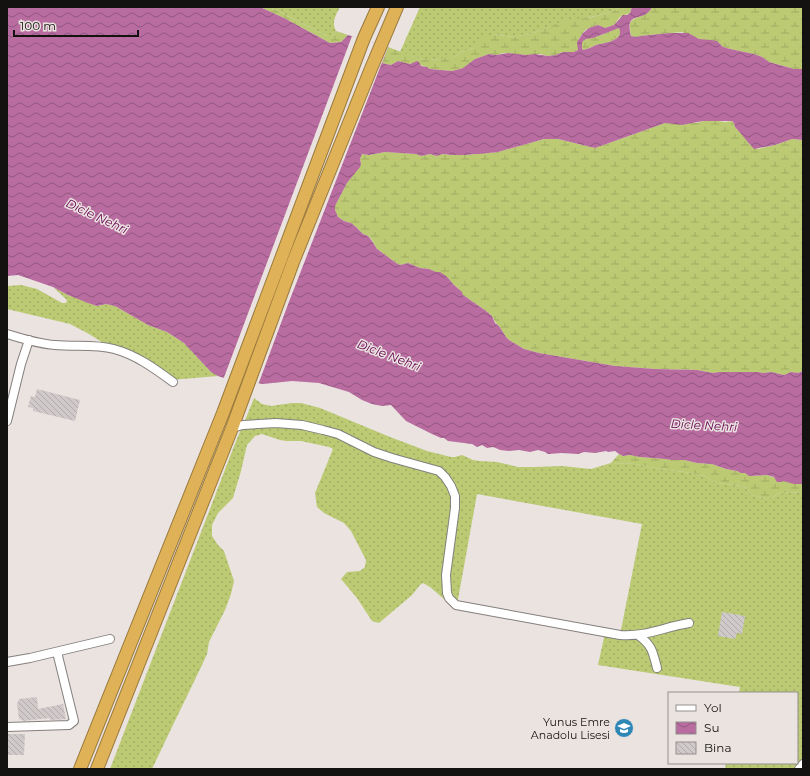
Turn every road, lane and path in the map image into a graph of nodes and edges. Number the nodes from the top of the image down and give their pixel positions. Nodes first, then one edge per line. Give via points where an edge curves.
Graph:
1 (378, 7) edge
2 (397, 7) edge
3 (7, 334) edge
4 (29, 340) junction
5 (172, 382) dead end
6 (8, 411) edge
7 (7, 421) edge
8 (232, 428) junction
9 (689, 623) dead end
10 (638, 635) junction
11 (110, 639) dead end
12 (58, 652) junction
13 (7, 662) edge
14 (657, 668) dead end
15 (7, 727) edge
16 (803, 764) edge
17 (80, 769) edge
18 (97, 769) edge
19 (799, 769) edge

1 - 17 highway via 222,413
2 - 8 highway via 293,262
3 - 4 street
4 - 5 street via 54,345 100,346 113,349 136,357
4 - 6 street
6 - 7 street
8 - 10 street via 276,423 323,430 338,434 374,452 439,471 451,486 454,496 455,508 446,575 447,593 456,605 615,635
8 - 18 highway
9 - 10 street
10 - 14 street via 650,647
11 - 12 street
12 - 13 street
12 - 15 street via 74,721 69,725
16 - 19 street

